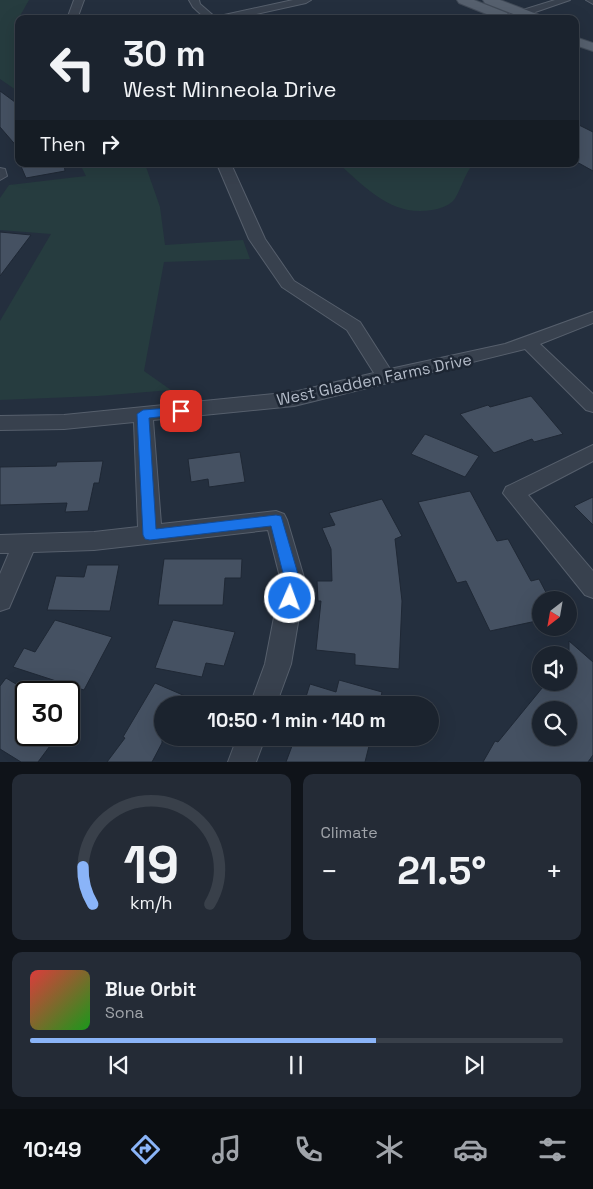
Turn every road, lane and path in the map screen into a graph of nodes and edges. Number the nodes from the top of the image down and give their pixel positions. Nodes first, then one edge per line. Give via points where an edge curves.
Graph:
1 (79, 0) edge
2 (194, 0) edge
3 (306, 0) edge
4 (463, 0) edge
5 (489, 0) edge
6 (565, 0) edge
7 (524, 14) junction
8 (73, 15) edge
9 (207, 15) edge
10 (237, 15) edge
11 (501, 15) edge
12 (520, 15) edge
13 (579, 33) edge
14 (593, 38) edge
15 (579, 43) edge
16 (593, 48) edge
17 (225, 167) edge
18 (593, 317) edge
19 (528, 342) junction
20 (385, 376) junction
21 (593, 406) edge
22 (143, 414) junction
23 (0, 423) edge
24 (593, 452) edge
25 (150, 535) junction
26 (25, 543) junction
27 (0, 544) edge
28 (593, 588) edge
29 (0, 601) edge
30 (266, 696) edge
31 (248, 746) edge
32 (242, 762) edge

1 - 8 street
2 - 9 street
3 - 10 street
4 - 11 main road
5 - 7 main road
6 - 7 street
7 - 12 street
13 - 14 main road
15 - 16 main road
17 - 20 street via 257,239 288,284 354,326
18 - 19 street, West Gladden Farms Drive
19 - 20 street, West Gladden Farms Drive
19 - 21 street
20 - 22 street, West Gladden Farms Drive via 294,399
22 - 23 street, West Gladden Farms Drive via 64,422
22 - 25 street
24 - 28 street via 514,493
25 - 26 street via 94,542
25 - 30 street via 276,520 293,581 278,664
26 - 27 street
26 - 29 street
31 - 32 street

